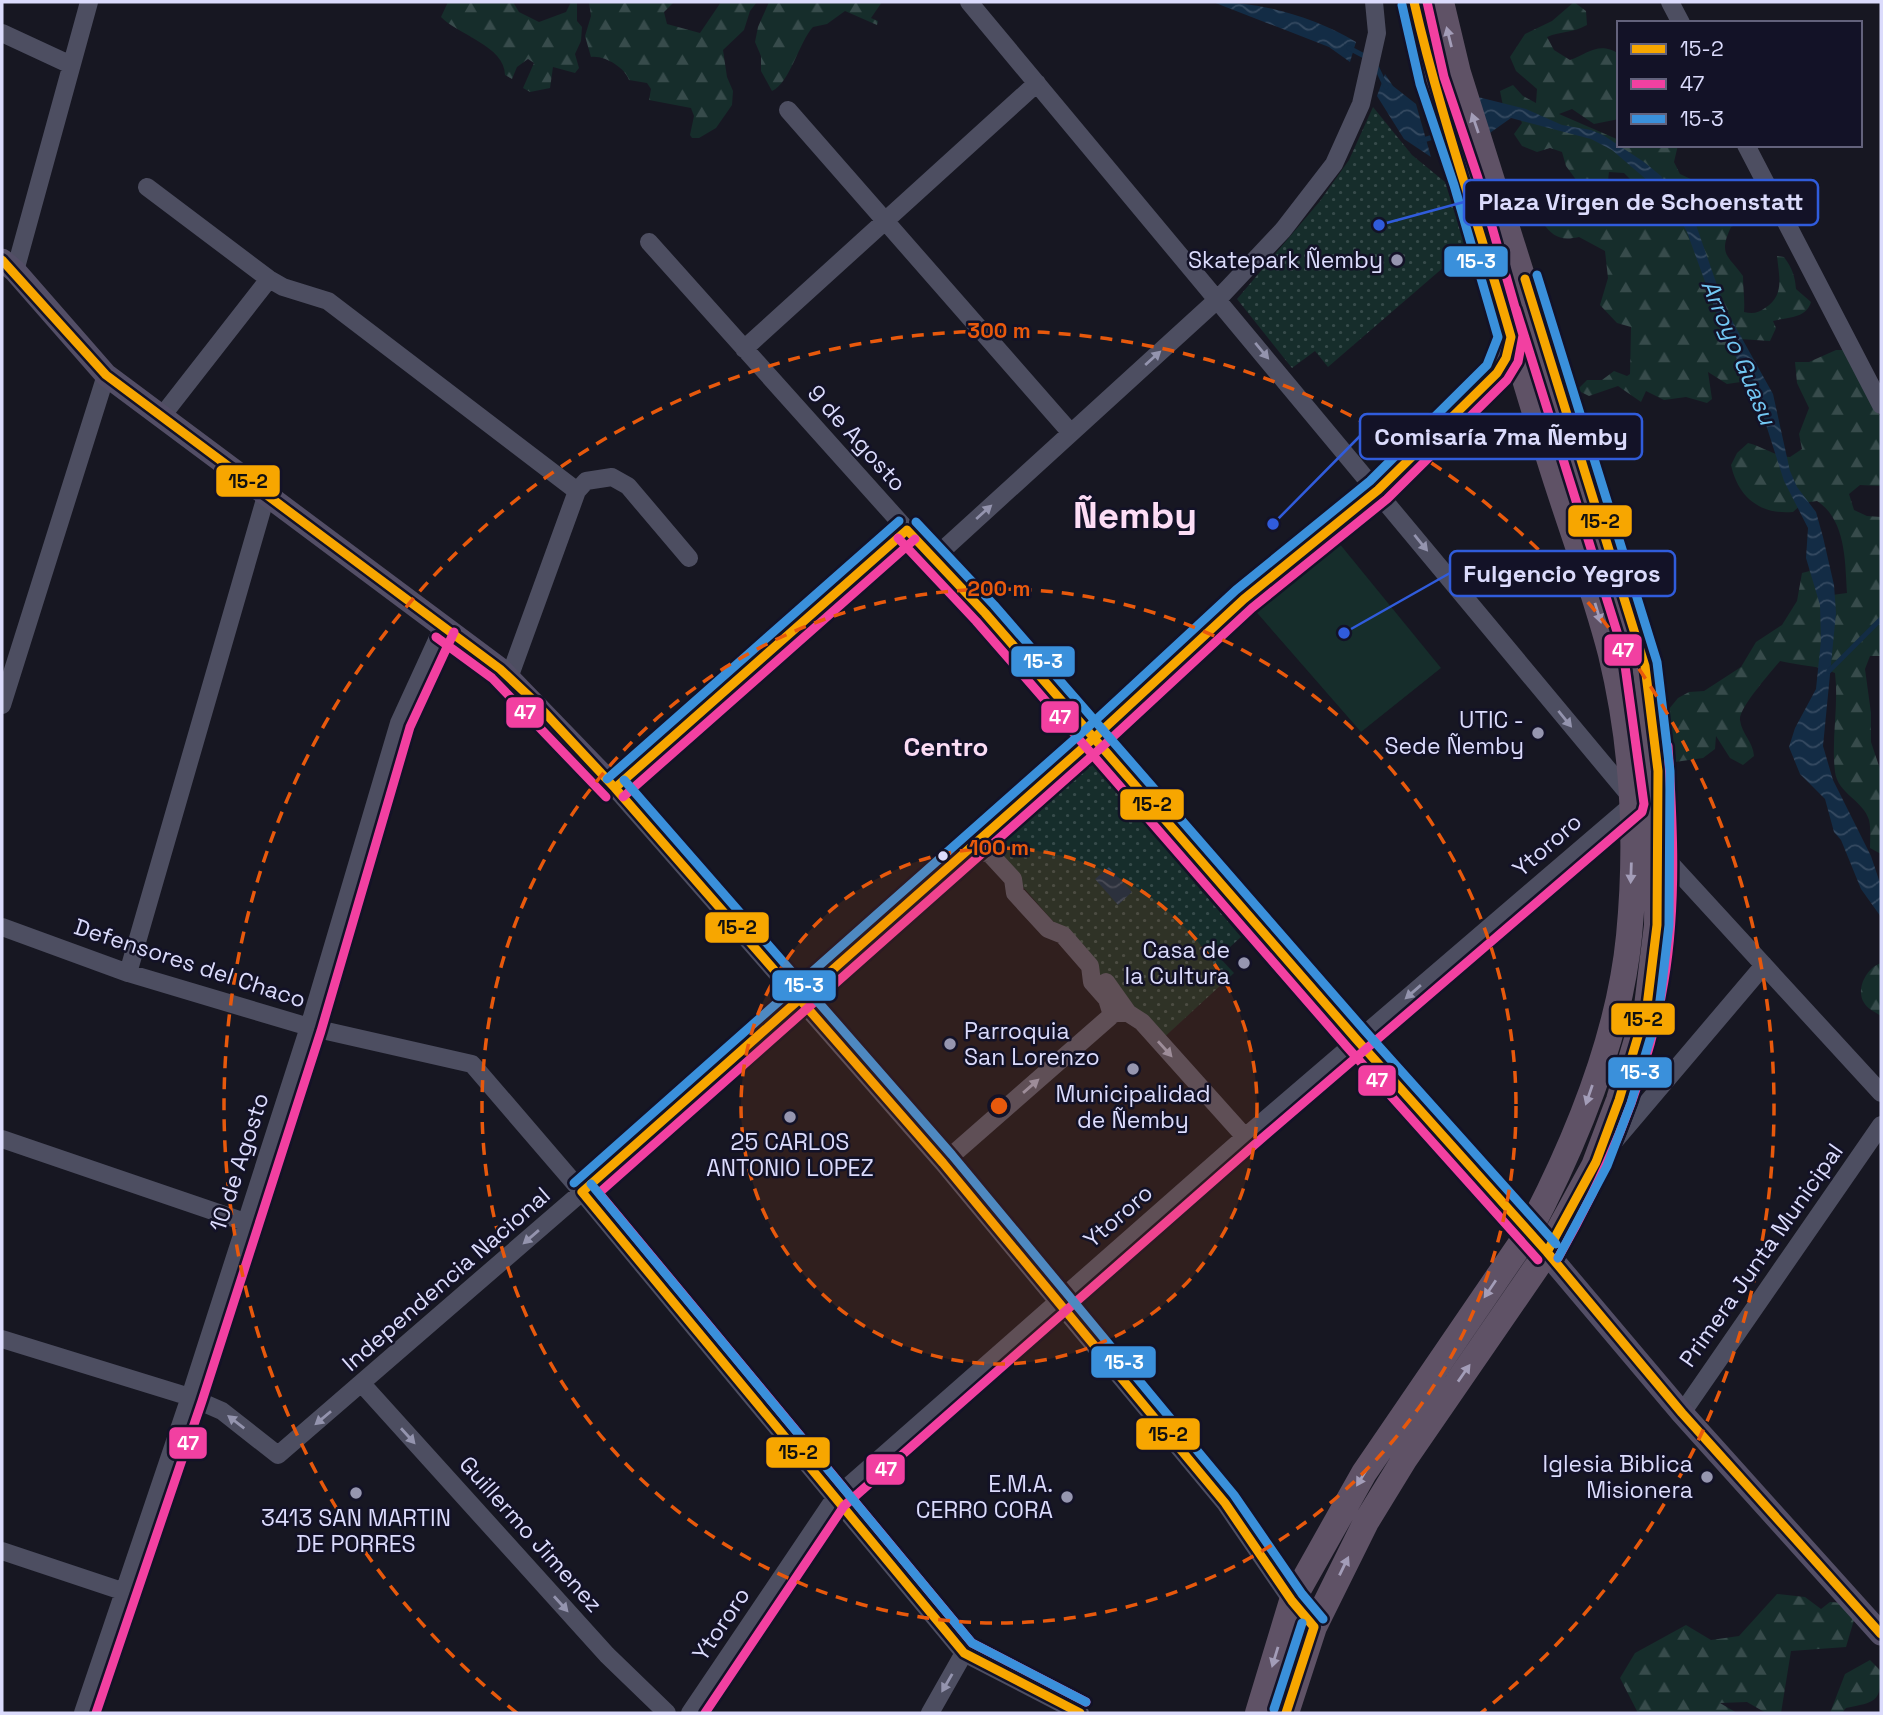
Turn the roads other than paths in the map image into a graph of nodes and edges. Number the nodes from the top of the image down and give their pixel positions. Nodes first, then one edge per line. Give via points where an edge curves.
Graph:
1 (89, 2) edge
2 (969, 2) edge
3 (1374, 2) edge
4 (1414, 2) edge
5 (1441, 2) edge
6 (1670, 2) edge
7 (1680, 21) edge
8 (2, 33) edge
9 (71, 65) junction
10 (1037, 83) junction
11 (788, 110) dead end
12 (1747, 147) edge
13 (147, 187) dead end
14 (887, 221) junction
15 (649, 242) dead end
16 (9, 265) edge
17 (269, 279) junction
18 (1218, 299) junction
19 (1511, 337) junction
20 (744, 349) junction
21 (106, 375) junction
22 (1876, 379) edge
23 (1881, 405) edge
24 (162, 416) junction
25 (1071, 433) junction
26 (1378, 490) junction
27 (577, 491) junction
28 (266, 496) junction
29 (906, 530) junction
30 (689, 558) dead end
31 (934, 558) junction
32 (443, 627) junction
33 (509, 678) junction
34 (2, 705) edge
35 (1094, 738) junction
36 (615, 788) junction
37 (1632, 801) junction
38 (974, 842) junction
39 (1659, 851) junction
40 (2, 927) edge
41 (1764, 965) junction
42 (128, 973) junction
43 (798, 1001) junction
44 (1120, 1014) junction
45 (309, 1027) junction
46 (1357, 1041) junction
47 (1881, 1093) edge
48 (1881, 1125) edge
49 (1245, 1137) junction
50 (2, 1139) edge
51 (943, 1163) junction
52 (1594, 1166) junction
53 (582, 1192) junction
54 (245, 1222) junction
55 (1528, 1233) junction
56 (1547, 1252) junction
57 (1058, 1302) junction
58 (2, 1339) edge
59 (363, 1385) junction
60 (190, 1397) junction
61 (1682, 1413) junction
62 (835, 1497) junction
63 (2, 1551) edge
64 (125, 1592) junction
65 (1292, 1601) junction
66 (1314, 1627) junction
67 (1881, 1634) edge
68 (964, 1653) junction
69 (83, 1713) edge
70 (667, 1713) edge
71 (690, 1713) edge
72 (930, 1713) edge
73 (1080, 1713) edge
74 (1258, 1713) edge
75 (1286, 1713) edge

1 - 9 street
2 - 10 street
3 - 18 street via 1377,33 1361,104 1334,164 1283,230
4 - 19 highway via 1432,80 1465,175
39 -> 5 highway via 1658,771 1645,666 1458,73
6 - 7 street
8 - 9 street
9 - 16 street
10 - 14 street
10 - 18 street
11 - 14 street
12 - 22 street
13 - 17 street
14 - 20 street
14 - 25 street
15 - 20 street, 9 de Agosto
16 - 21 main road
17 - 24 street
17 - 27 street via 283,288 328,301
25 -> 18 street
18 -> 26 street
19 - 26 street, Independencia Nacional via 1497,373
19 -> 37 highway via 1611,655
20 - 29 street, 9 de Agosto
21 - 24 main road
21 - 34 street
22 - 23 street
24 - 28 main road
31 -> 25 street
26 - 35 street, Independencia Nacional via 1244,598
26 -> 37 street
27 - 30 street via 597,477 612,477 628,486
27 - 33 street
28 - 32 main road
28 - 42 street
29 - 31 street, 9 de Agosto
29 - 36 street
31 - 35 street, 9 de Agosto
32 - 33 main road
32 - 45 street, 10 de Agosto via 399,723
33 - 36 main road
35 - 38 street, Independencia Nacional
35 - 46 street, 9 de Agosto
36 - 43 street
37 -> 46 street, Ytororo
37 -> 55 highway via 1629,937 1617,1005 1578,1126
38 - 43 street, Independencia Nacional
38 - 44 street via 1118,996
39 - 41 street
39 - 52 highway via 1657,925 1647,1006
40 - 42 street, Defensores del Chaco
41 - 47 street
41 - 52 street
42 - 45 street, Defensores del Chaco
43 - 51 street
43 - 53 street, Independencia Nacional
44 -> 49 street via 1142,1022
51 -> 44 street
45 - 53 street, Defensores del Chaco via 472,1064
45 - 54 street, 10 de Agosto
46 - 49 street, Ytororo
46 - 55 street, 9 de Agosto
48 - 61 street, Primera Junta Municipal
49 - 57 street, Ytororo
50 - 54 street
51 - 57 street
52 - 56 highway
53 -> 59 street, Independencia Nacional
53 - 62 street, Defensores del Chaco
54 - 60 street, 10 de Agosto
55 - 56 main road
55 -> 65 highway via 1364,1473
56 - 61 main road
66 -> 56 highway via 1391,1481
57 - 62 street, Ytororo
57 - 65 street via 1226,1503
58 - 60 street, Independencia Nacional
59 -> 60 street, Independencia Nacional via 278,1455 222,1411
59 -> 70 street, Guillermo Jimenez via 607,1655
60 - 64 street, 10 de Agosto
61 - 67 main road
62 - 68 street, Defensores del Chaco
62 - 71 street, Ytororo
63 - 64 street
64 - 69 street, 10 de Agosto
65 - 66 street
65 -> 74 highway
66 - 75 highway
68 -> 72 street
68 - 73 street, Defensores del Chaco

